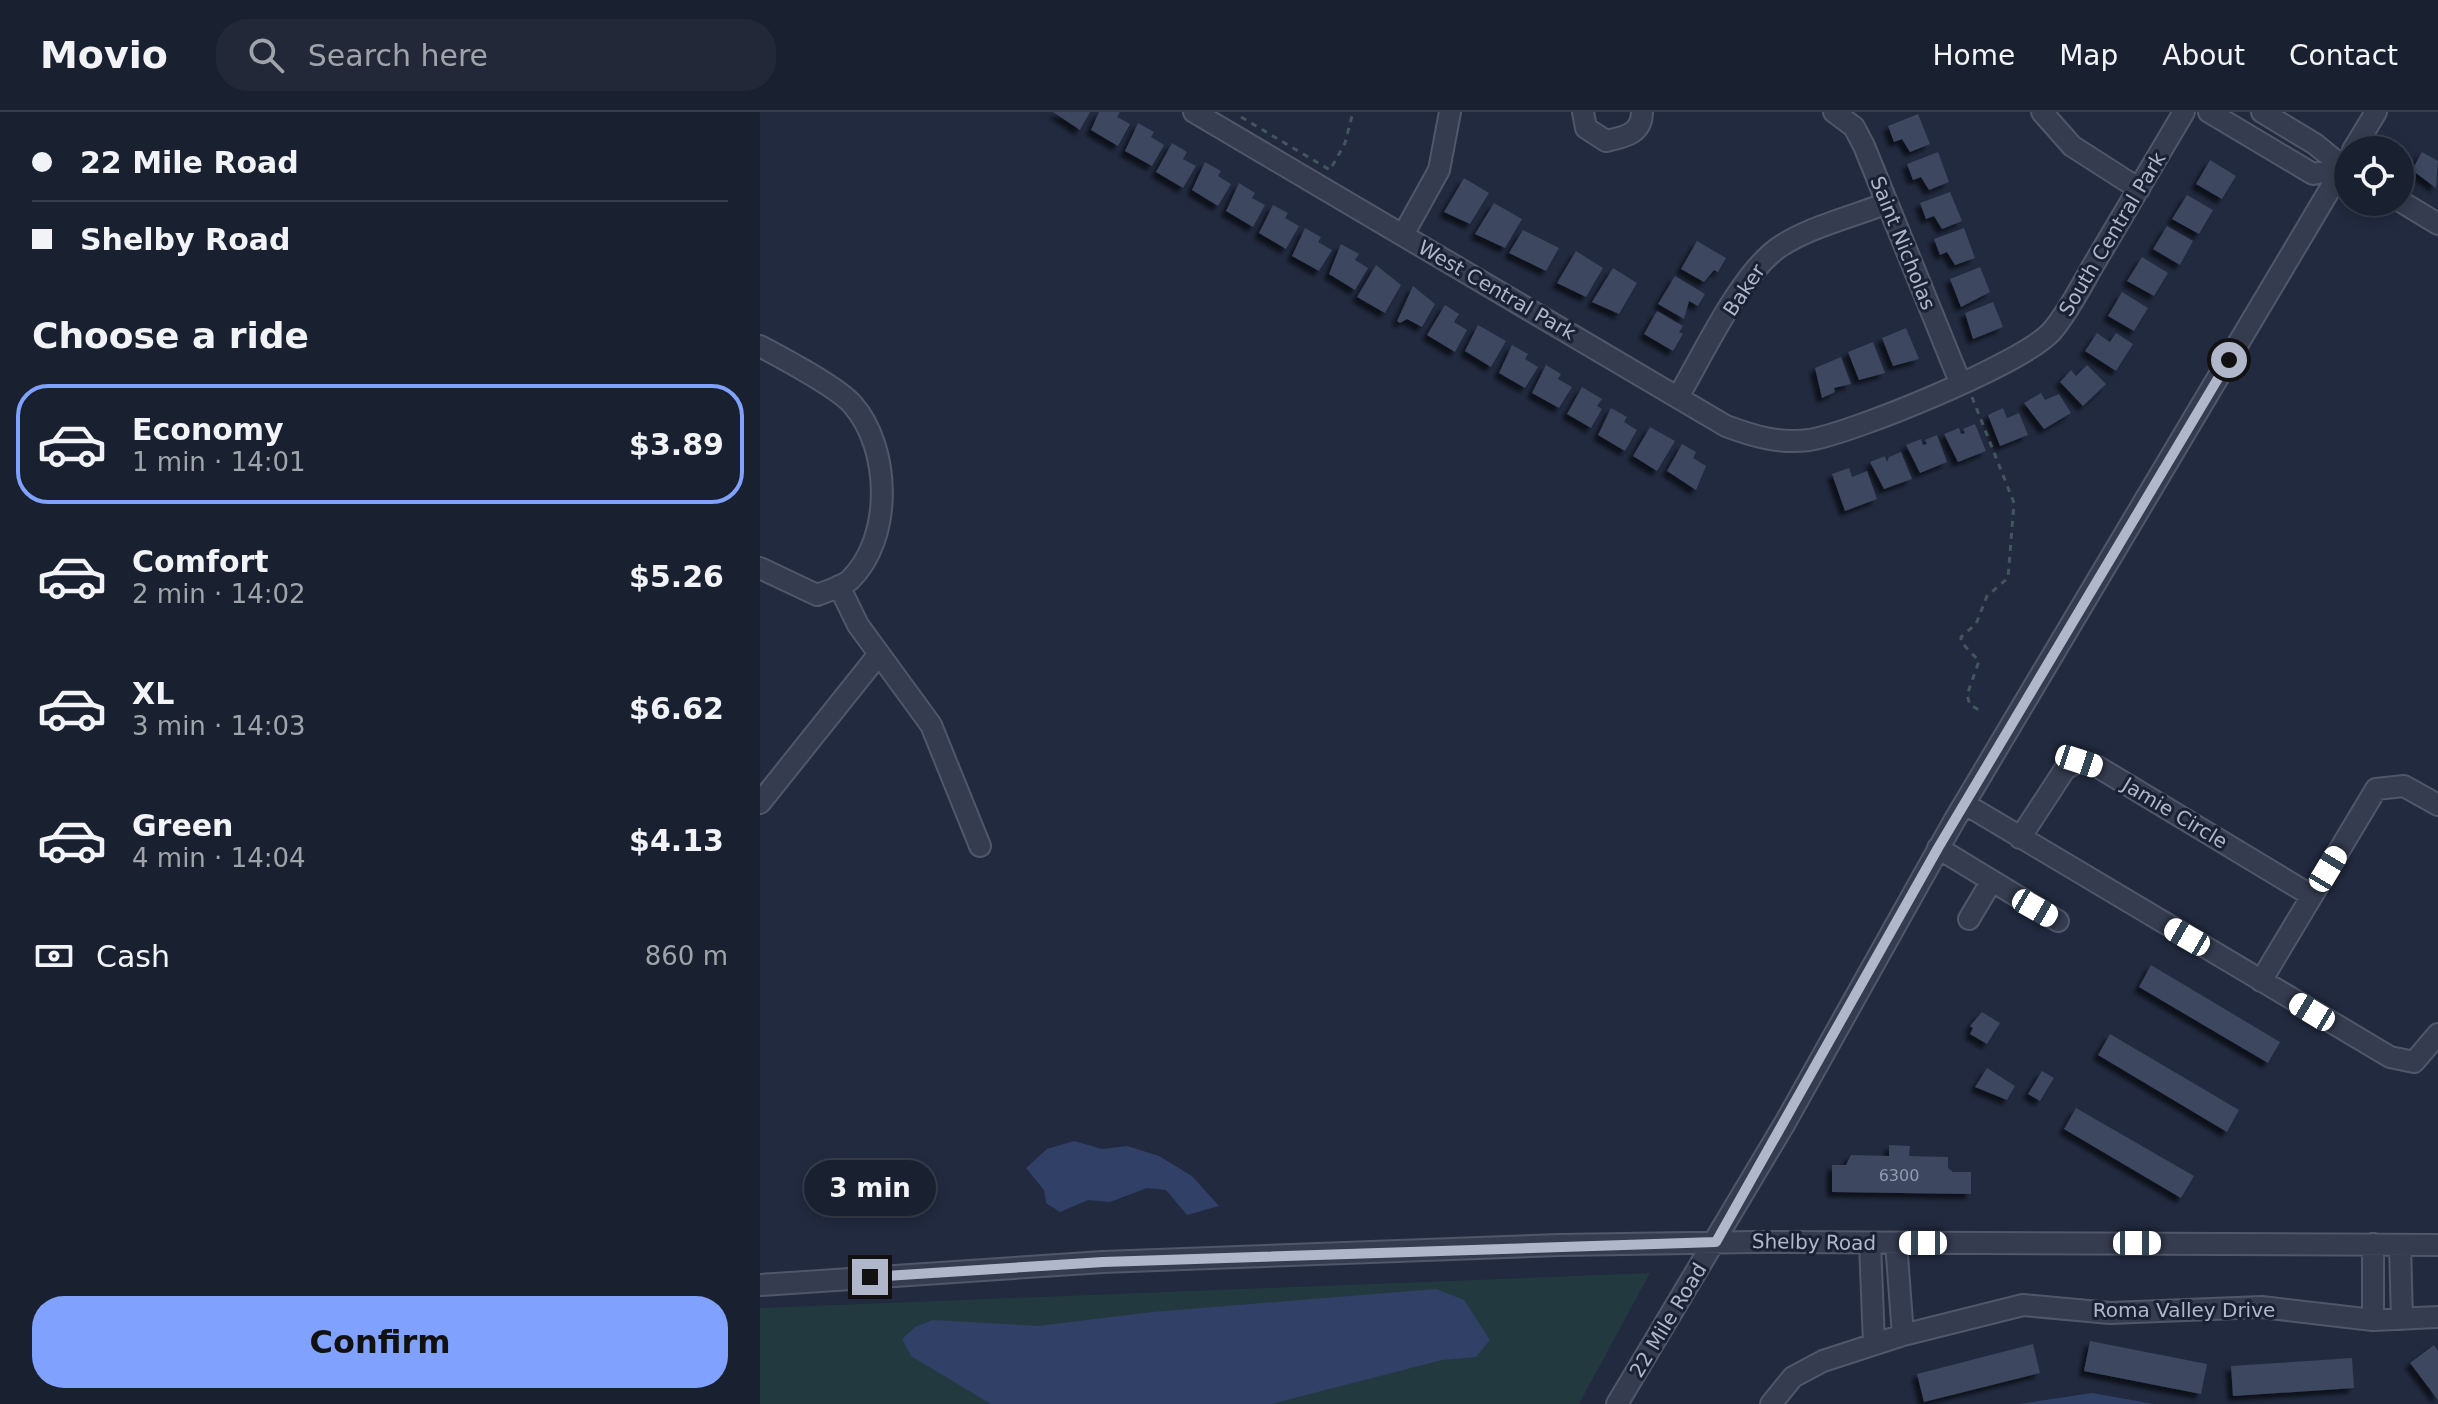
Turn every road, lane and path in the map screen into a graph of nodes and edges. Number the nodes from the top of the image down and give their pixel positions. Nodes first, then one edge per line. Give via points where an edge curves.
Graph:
1 (1194, 112) edge
2 (1353, 112) edge
3 (1450, 112) edge
4 (1583, 112) edge
5 (1642, 112) edge
6 (1834, 112) edge
7 (2042, 112) edge
8 (2184, 112) edge
9 (2209, 112) edge
10 (2262, 112) edge
11 (2376, 112) edge
12 (1241, 117) dead end
13 (2361, 136) edge
14 (2334, 157) edge
15 (2334, 169) edge
16 (2334, 186) edge
17 (2139, 189) junction
18 (1887, 203) junction
19 (2414, 209) edge
20 (2438, 224) edge
21 (1403, 235) junction
22 (760, 346) edge
23 (1960, 382) junction
24 (1678, 397) junction
25 (1974, 401) dead end
26 (1810, 440) joint
27 (760, 568) edge
28 (839, 586) junction
29 (879, 654) junction
30 (1981, 711) dead end
31 (760, 803) edge
32 (1965, 804) junction
33 (2438, 805) edge
34 (2020, 838) junction
35 (980, 846) dead end
36 (1938, 848) junction
37 (1991, 882) junction
38 (2312, 896) junction
39 (1969, 919) dead end
40 (2058, 921) dead end
41 (2261, 981) junction
42 (2438, 1034) edge
43 (1716, 1242) junction
44 (1870, 1243) junction
45 (1896, 1243) junction
46 (2373, 1244) junction
47 (2400, 1245) junction
48 (2438, 1245) edge
49 (760, 1273) edge
50 (782, 1282) junction
51 (760, 1285) edge
52 (2438, 1317) edge
53 (2402, 1319) junction
54 (2373, 1320) junction
55 (1903, 1335) junction
56 (1874, 1343) junction
57 (1617, 1404) edge
58 (1771, 1404) edge

1 - 21 street, West Central Park
2 - 12 path via 1330,170
3 - 21 street via 1439,170
4 - 5 street via 1586,128 1606,141 1631,135
6 - 18 street, Saint Nicholas via 1854,127
7 - 17 street via 2072,146
8 - 17 street, South Central Park
9 - 15 street via 2313,174
10 - 14 street
11 - 13 street
16 - 32 street, 22 Mile Road
17 - 23 street, South Central Park via 2049,334 2009,363
18 - 23 street, Saint Nicholas
18 - 24 street, Baker via 1768,255 1746,281
19 - 20 street
21 - 24 street, West Central Park
22 - 28 street via 852,404 878,452 880,524 867,556 849,582
23 - 26 street, South Central Park
24 - 26 street, West Central Park via 1743,432 1773,440
25 - 30 path via 2014,503 2008,578 1987,596 1976,624 1961,637 1979,661 1967,695 1970,705
27 - 28 street via 817,595
28 - 29 street
29 - 31 street
29 - 35 street via 931,725
32 - 34 street
32 - 36 street, 22 Mile Road
33 - 38 street via 2404,786 2376,789
34 - 38 street, Jamie Circle via 2065,769 2079,761 2098,767
34 - 41 street
36 - 37 street
36 - 43 street, 22 Mile Road
37 - 39 street
37 - 40 street
38 - 41 street
41 - 42 street via 2390,1057 2414,1062
43 - 44 street, Shelby Road
43 - 50 street, Shelby Road via 1103,1262
43 - 57 street, 22 Mile Road
44 - 45 street, Shelby Road
44 - 56 street
45 - 46 street, Shelby Road
45 - 55 street
46 - 47 street, Shelby Road
46 - 54 street
47 - 48 street, Shelby Road
47 - 53 street
49 - 50 street
50 - 51 street, Shelby Road
52 - 53 street, Roma Valley Drive
53 - 54 street, Roma Valley Drive
54 - 55 street, Roma Valley Drive via 2262,1307 2131,1314 2023,1305
55 - 56 street, Roma Valley Drive
56 - 58 street, Roma Valley Drive via 1793,1377

